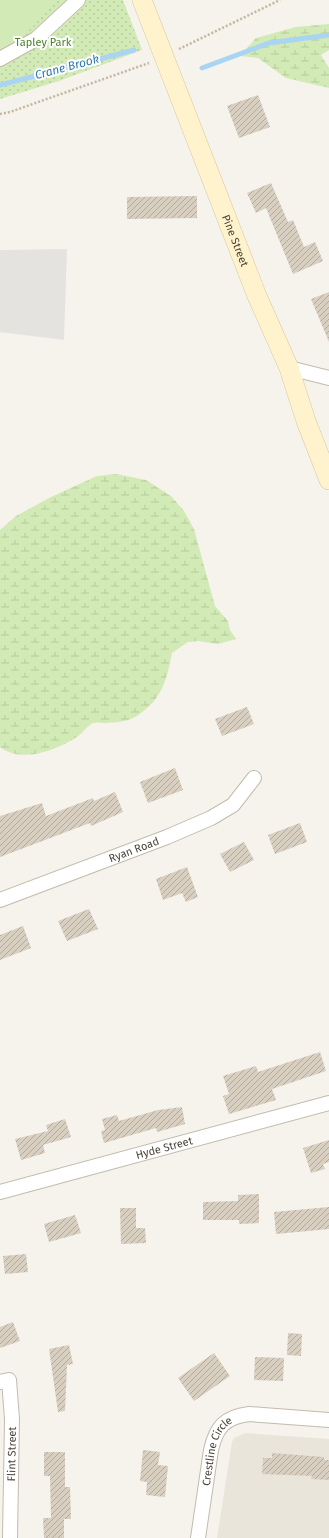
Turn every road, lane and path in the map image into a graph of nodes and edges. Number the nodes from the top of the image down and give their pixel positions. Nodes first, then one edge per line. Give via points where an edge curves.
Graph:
1 (78, 0) edge
2 (142, 0) edge
3 (280, 0) edge
4 (164, 56) junction
5 (0, 59) edge
6 (0, 114) edge
7 (289, 368) junction
8 (329, 378) edge
9 (329, 480) edge
10 (254, 778) dead end
11 (0, 900) edge
12 (329, 1103) edge
13 (0, 1192) edge
14 (0, 1382) edge
15 (329, 1420) edge
16 (10, 1538) edge
17 (198, 1538) edge

1 - 5 street via 36,39
2 - 4 street, Pine Street
3 - 4 path
4 - 6 path via 138,68
4 - 7 street, Pine Street via 257,296
7 - 8 street
7 - 9 street, Pine Street
10 - 11 street, Ryan Road via 233,805 211,818
12 - 13 street, Hyde Street
14 - 16 street, Flint Street via 9,1380 12,1419
15 - 17 street, Crestline Circle via 249,1414 239,1415 220,1426 214,1436 211,1450

